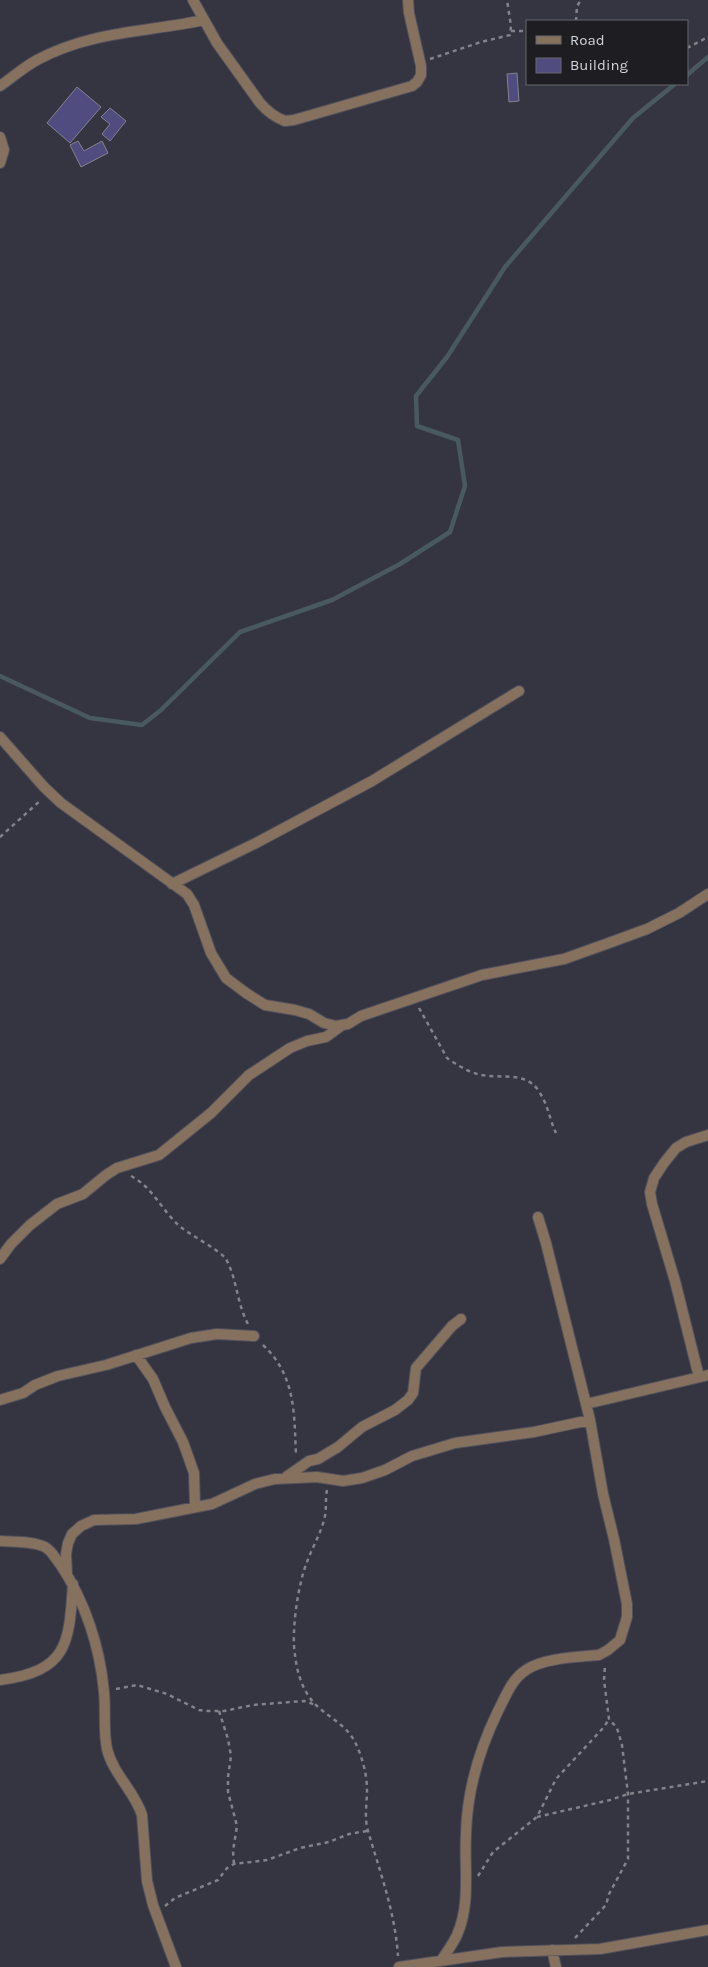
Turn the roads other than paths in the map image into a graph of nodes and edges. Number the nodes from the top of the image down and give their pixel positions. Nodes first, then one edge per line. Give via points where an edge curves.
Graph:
1 (192, 0) edge
2 (407, 0) edge
3 (204, 20) junction
4 (0, 86) edge
5 (0, 137) edge
6 (0, 163) edge
7 (519, 691) dead end
8 (0, 737) edge
9 (172, 884) junction
10 (708, 894) edge
11 (341, 1026) junction
12 (708, 1135) edge
13 (538, 1217) dead end
14 (0, 1259) edge
15 (461, 1319) dead end
16 (254, 1336) road end
17 (136, 1355) junction
18 (703, 1376) edge
19 (0, 1400) edge
20 (586, 1404) junction
21 (590, 1420) junction
22 (285, 1478) junction
23 (195, 1506) junction
24 (0, 1541) edge
25 (67, 1574) junction
26 (73, 1584) junction
27 (0, 1680) edge
28 (708, 1930) edge
29 (552, 1950) junction
30 (441, 1961) junction
31 (176, 1967) edge
32 (399, 1967) edge
33 (556, 1967) edge

1 - 3 street
2 - 3 street via 420,64 421,75 417,82 285,121 272,115 260,103
3 - 4 street via 120,32 63,49 30,64
5 - 6 street via 4,150
7 - 9 street via 372,780
8 - 9 street via 49,792
9 - 11 street via 187,894 194,905 211,953 226,978 266,1005 296,1010 324,1023
10 - 11 street via 648,929 564,959 482,975 361,1016
11 - 14 street via 326,1037 290,1048 248,1076 212,1113 159,1155 117,1168 84,1194 57,1204 11,1244
12 - 18 street via 676,1148 654,1178 650,1192
13 - 20 street
15 - 22 street via 416,1368 413,1393 408,1400
16 - 17 street via 217,1334 190,1338
17 - 19 street via 58,1376
17 - 23 street via 153,1379 183,1442 194,1473
18 - 20 street
20 - 21 street
21 - 22 street via 455,1444 405,1459 362,1478 343,1481 317,1477
21 - 30 street via 627,1604 624,1630 620,1640 599,1655 536,1665 525,1671 509,1688 480,1755 466,1834 465,1903 457,1935
22 - 23 street via 254,1484 212,1504
23 - 25 street via 136,1519 94,1520 81,1526 68,1543
24 - 25 street via 44,1547 50,1550
25 - 26 street
26 - 27 street via 65,1645 54,1661 24,1677
26 - 31 street via 91,1627 104,1691 107,1748 142,1815 147,1882
28 - 29 street via 629,1946
29 - 30 street via 502,1952
29 - 33 street
30 - 32 street

